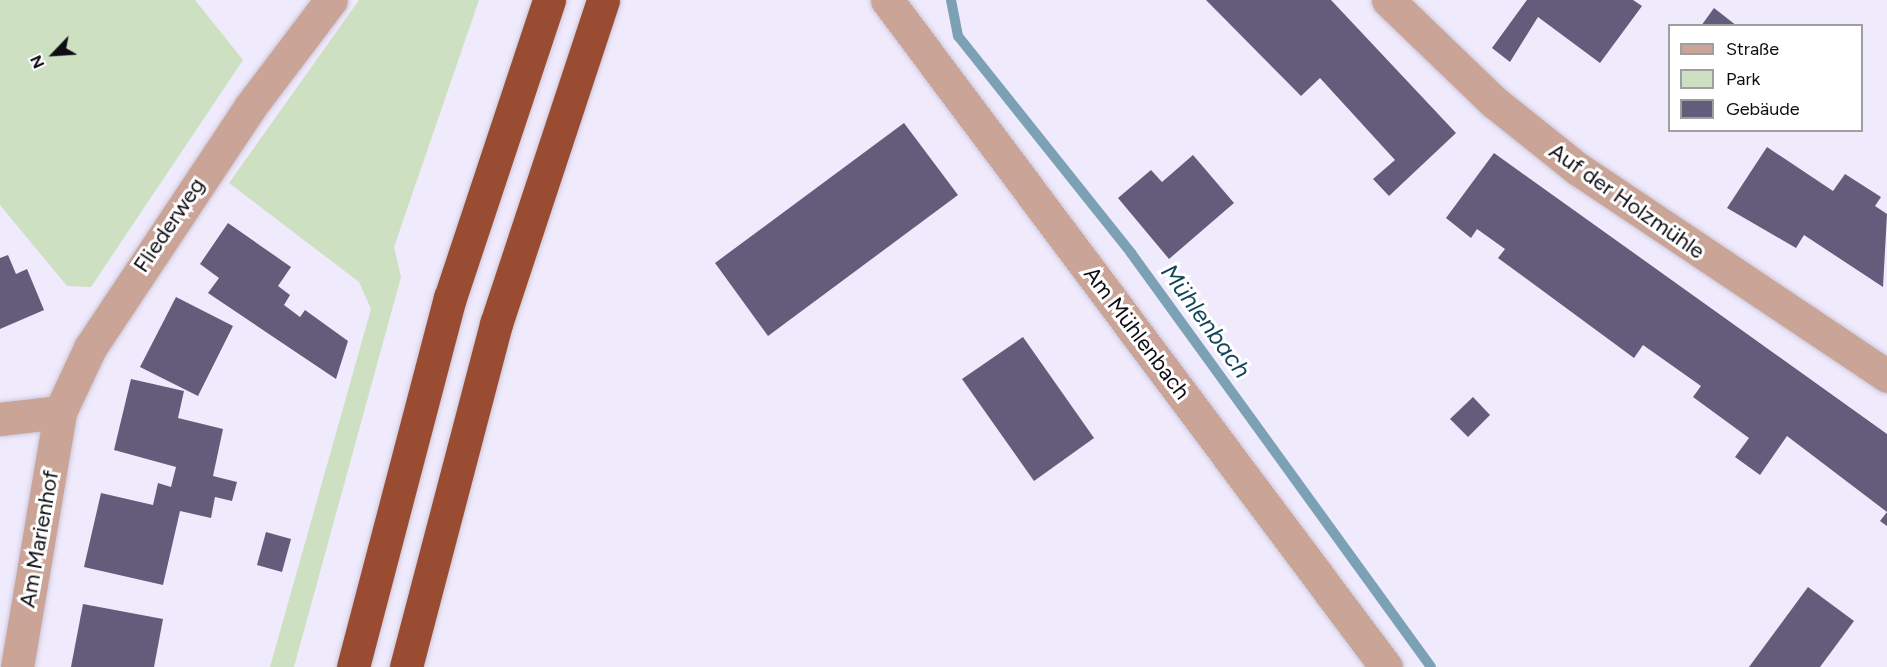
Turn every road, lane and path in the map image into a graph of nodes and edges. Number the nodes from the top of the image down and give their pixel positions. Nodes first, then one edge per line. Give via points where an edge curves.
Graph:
1 (331, 0) edge
2 (549, 0) edge
3 (603, 0) edge
4 (887, 0) edge
5 (1388, 0) edge
6 (1887, 376) edge
7 (60, 412) junction
8 (0, 419) edge
9 (17, 667) edge
10 (353, 667) edge
11 (406, 667) edge
12 (1386, 667) edge

1 - 7 street, Fliederweg via 132,279 90,348
2 - 10 highway via 450,298
3 - 11 highway via 496,324
4 - 12 street, Am Mühlenbach
5 - 6 street, Auf der Holzmühle via 1494,102 1578,170
7 - 8 street
7 - 9 street, Am Marienhof

